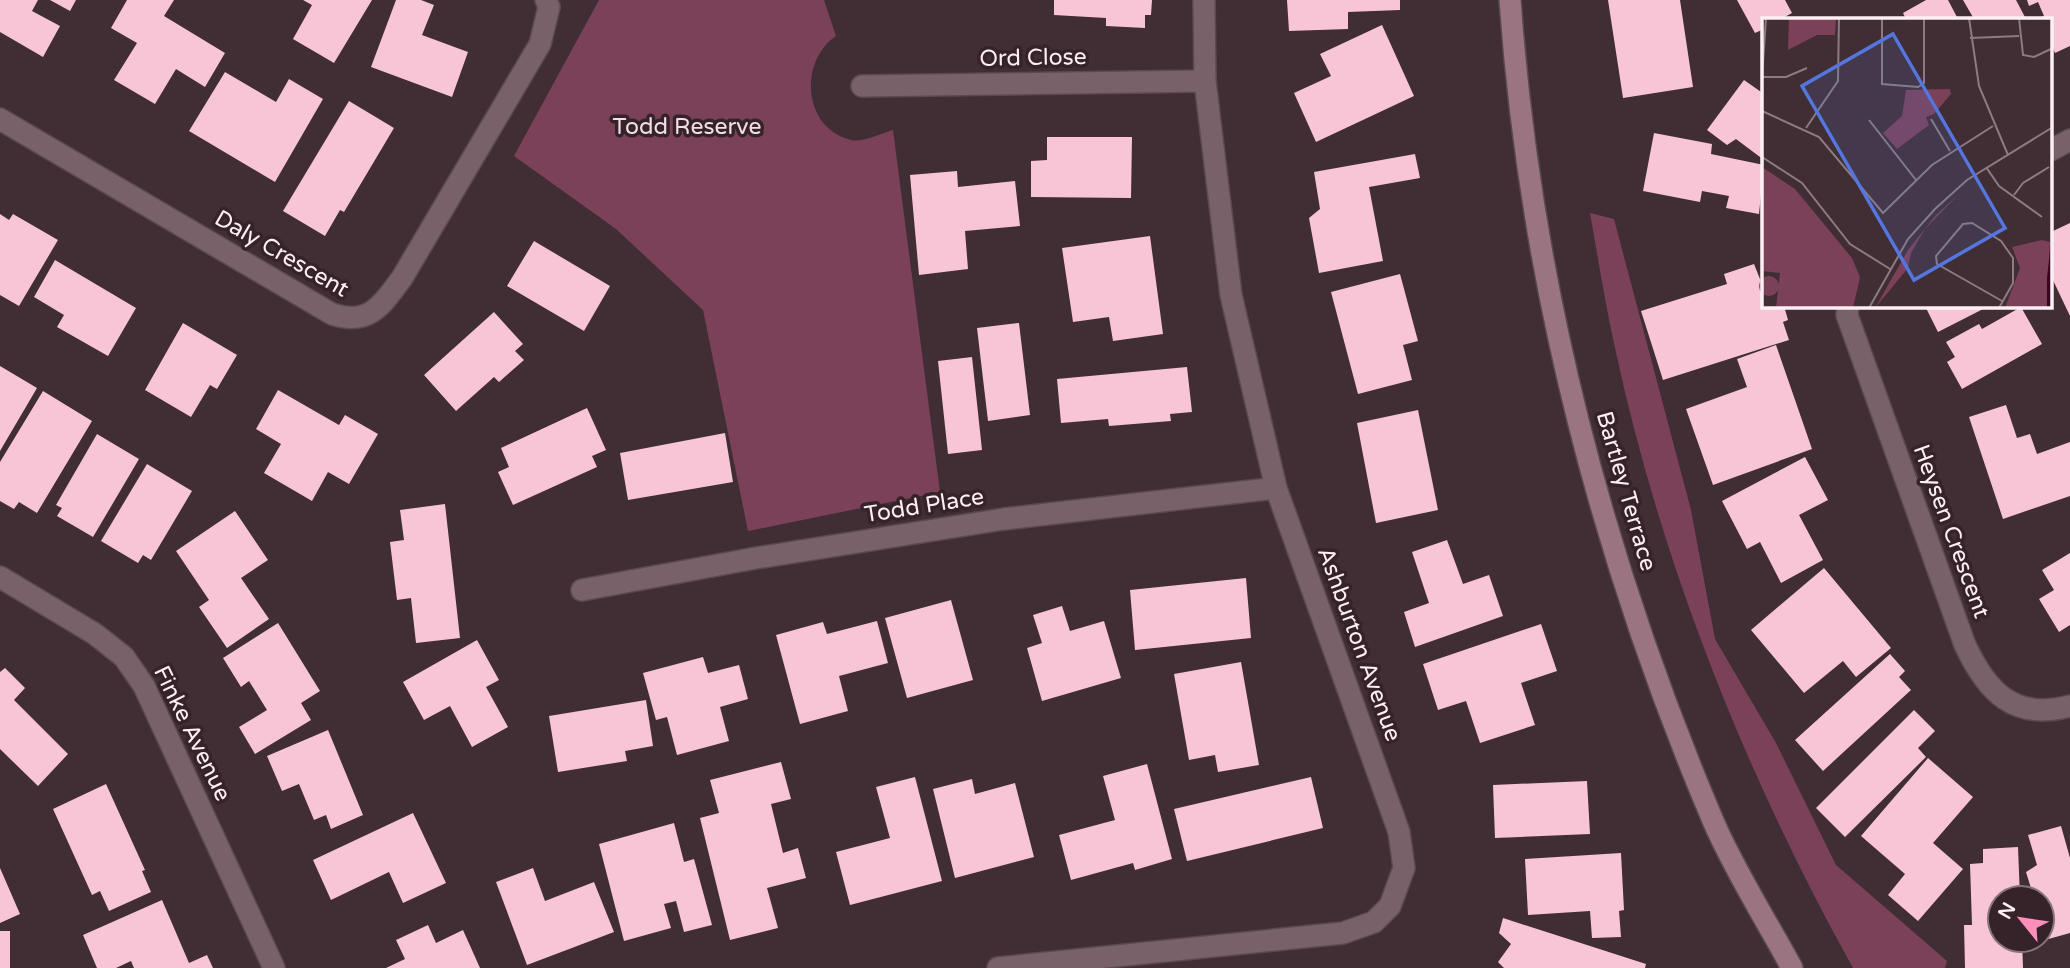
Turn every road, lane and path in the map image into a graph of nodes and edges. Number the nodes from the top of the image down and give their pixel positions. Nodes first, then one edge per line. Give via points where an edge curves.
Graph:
1 (546, 0) edge
2 (1204, 0) edge
3 (1510, 0) edge
4 (1205, 81) junction
5 (862, 86) dead end
6 (0, 119) edge
7 (2070, 140) edge
8 (2052, 149) edge
9 (1848, 308) edge
10 (1276, 488) junction
11 (0, 577) edge
12 (582, 590) dead end
13 (2070, 706) edge
14 (274, 968) edge
15 (998, 968) edge
16 (1792, 968) edge

1 - 6 street, Daly Crescent via 549,7 540,44 402,278 384,303 367,316 349,320
2 - 4 street, Ashburton Avenue
3 - 16 street, Bartley Terrace via 1515,77 1545,276 1617,558 1715,826
4 - 5 street, Ord Close
4 - 10 street, Ashburton Avenue via 1231,295
7 - 8 street
9 - 13 street, Heysen Crescent via 1965,645 1980,676 2002,697 2029,709
10 - 12 street, Todd Place via 1004,519
10 - 15 street, Ashburton Avenue via 1399,832 1404,868 1390,906 1374,922 1343,933
11 - 14 street, Finke Avenue via 95,634 124,657 144,686

